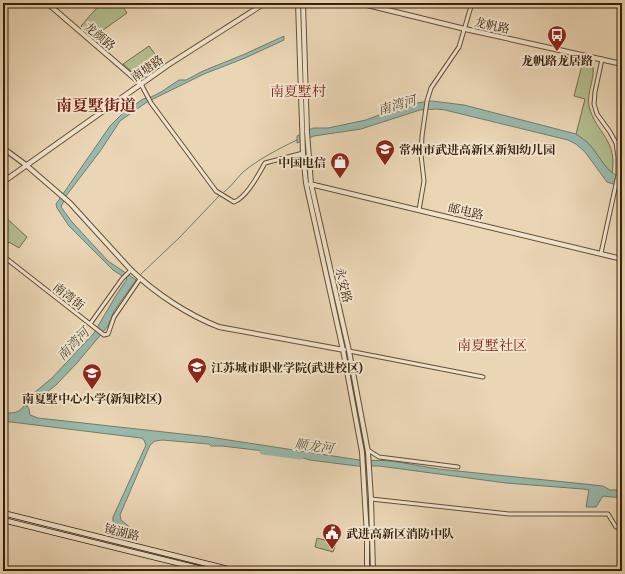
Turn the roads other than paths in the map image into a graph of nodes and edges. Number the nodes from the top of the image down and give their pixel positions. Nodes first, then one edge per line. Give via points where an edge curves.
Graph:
1 (47, 3) edge
2 (265, 3) edge
3 (298, 3) edge
4 (303, 3) edge
5 (359, 3) edge
6 (472, 3) edge
7 (465, 29) junction
8 (602, 59) junction
9 (622, 64) edge
10 (141, 84) junction
11 (305, 133) junction
12 (306, 145) junction
13 (3, 148) edge
14 (303, 153) junction
15 (26, 166) junction
16 (3, 182) edge
17 (306, 183) junction
18 (311, 184) junction
19 (419, 210) junction
20 (600, 253) junction
21 (3, 256) edge
22 (622, 258) edge
23 (129, 271) junction
24 (140, 279) junction
25 (90, 324) junction
26 (343, 350) junction
27 (349, 351) junction
28 (483, 377) dead end
29 (368, 451) junction
30 (458, 467) dead end
31 (371, 499) junction
32 (3, 513) edge
33 (3, 520) edge
34 (622, 527) edge
35 (210, 571) edge
36 (236, 571) edge
37 (367, 571) edge
38 (373, 571) edge

1 - 10 street, 龙颜路
2 - 10 street, 南塘路
3 - 11 street, 永安路
4 - 11 street, 永安路
5 - 7 street, 龙帆路
6 - 7 street
7 - 8 street, 龙帆路
7 - 19 street via 456,53 438,76 427,101 422,136 424,180
8 - 9 street, 龙帆路
8 - 20 street via 594,104 597,114 616,143 618,175
10 - 14 street via 151,103 216,191 234,202 239,200 251,185 265,163
10 - 15 street, 南塘路
11 - 12 street, 永安路
12 - 14 street, 永安路
12 - 18 street, 永安路
13 - 15 street
14 - 17 street, 永安路
15 - 16 street, 南塘路
15 - 23 street via 70,203
17 - 18 street, 邮电路
17 - 26 street, 永安路
18 - 19 street, 邮电路
18 - 27 street, 永安路
19 - 20 street, 邮电路
20 - 22 street, 邮电路
21 - 25 street, 南湾街
23 - 24 street
23 - 25 street, 南湾街
24 - 25 street via 114,317 108,334 104,335
24 - 26 street via 168,300 219,327
26 - 27 street
26 - 37 street, 永安路 via 364,469
27 - 28 street
27 - 29 street, 永安路
29 - 30 street via 379,457
29 - 31 street, 永安路
31 - 34 street via 509,514 608,514 616,527
31 - 38 street, 永安路
32 - 36 main road, 镜湖路
33 - 35 main road, 镜湖路

